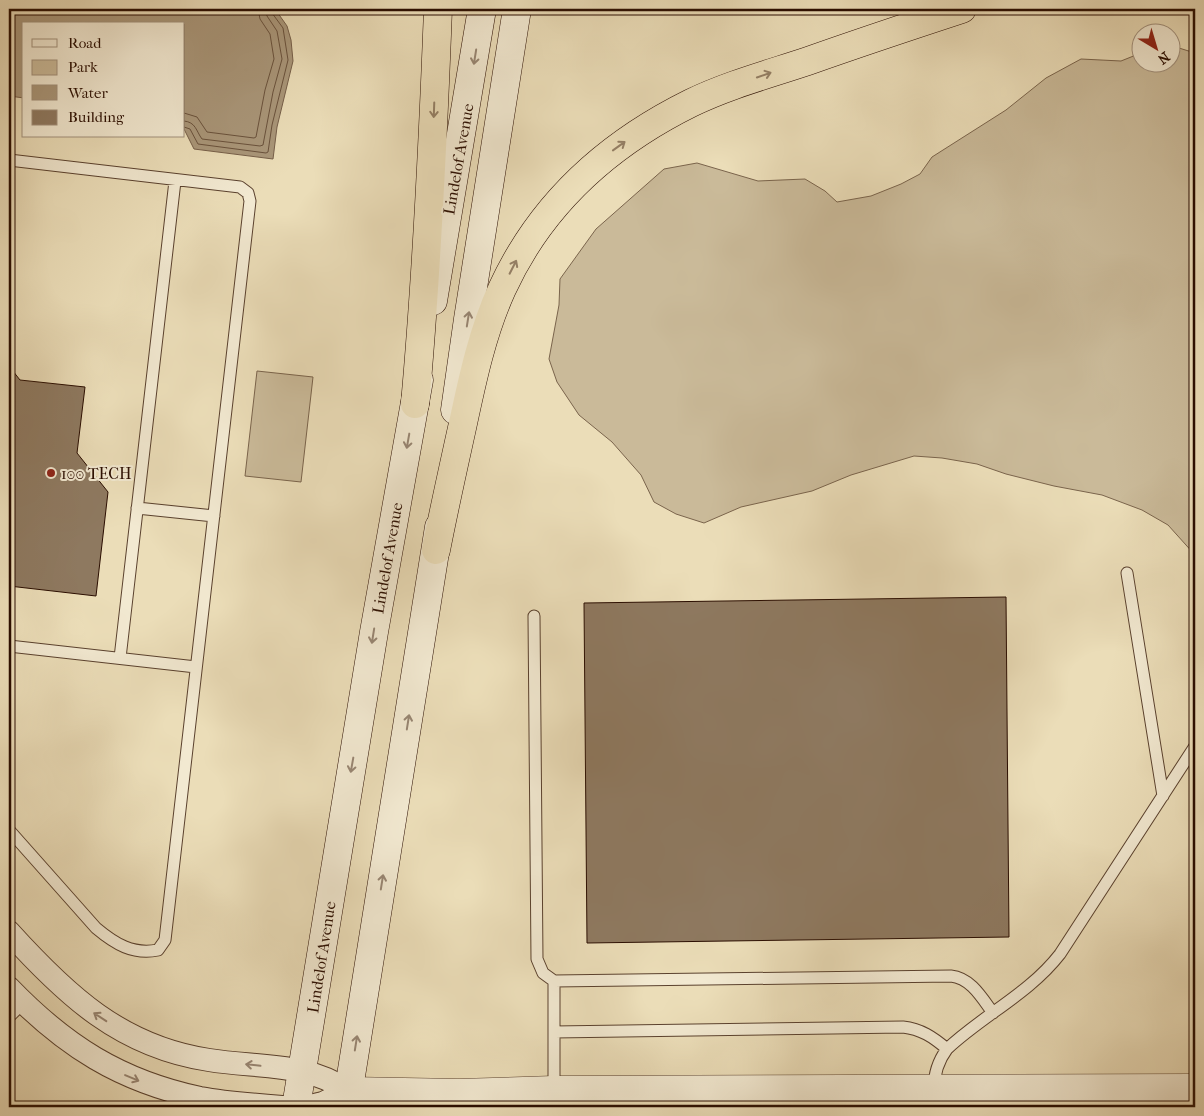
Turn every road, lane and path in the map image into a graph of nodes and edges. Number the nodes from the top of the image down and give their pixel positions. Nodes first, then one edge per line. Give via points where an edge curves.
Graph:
1 (438, 9) edge
2 (482, 9) edge
3 (517, 9) edge
4 (962, 9) edge
5 (9, 160) edge
6 (175, 180) junction
7 (414, 404) junction
8 (137, 508) junction
9 (214, 516) junction
10 (436, 550) junction
11 (1127, 573) dead end
12 (534, 616) dead end
13 (9, 646) edge
14 (120, 658) junction
15 (196, 667) junction
16 (1195, 746) edge
17 (1163, 796) junction
18 (9, 830) edge
19 (9, 932) edge
20 (554, 981) junction
21 (13, 1002) edge
22 (993, 1013) junction
23 (554, 1032) junction
24 (947, 1049) junction
25 (302, 1070) junction
26 (1195, 1088) edge
27 (934, 1089) junction
28 (554, 1090) junction
29 (1028, 1098) edge
30 (347, 1099) edge
31 (458, 1100) edge
32 (284, 1107) edge
33 (296, 1107) edge
34 (306, 1107) edge

1 -> 7 highway via 430,207
2 -> 7 main road, Lindelof Avenue
10 -> 3 main road, Lindelof Avenue
10 -> 4 highway via 483,338 518,257 564,195 604,156 692,103
5 - 6 lane
6 - 8 lane
6 - 9 lane via 240,187 248,192 250,201
7 -> 25 main road, Lindelof Avenue
8 - 9 lane
8 - 14 lane
9 - 15 lane
30 -> 10 main road, Lindelof Avenue
11 - 17 lane
12 - 20 lane via 537,959 543,973
13 - 14 lane
14 - 15 lane
15 - 18 lane via 165,940 158,950 129,949 107,937
16 - 17 lane
17 - 22 lane via 1060,954 1033,983
25 -> 19 street via 208,1060 148,1043 84,1006
20 - 22 lane via 951,976 969,984
20 - 23 lane
21 -> 32 street via 103,1064 133,1079 202,1098
22 - 24 lane
23 - 24 lane via 903,1027 920,1031
23 - 28 lane
24 - 27 lane via 938,1064
25 - 30 street via 326,1077
25 - 33 main road, Lindelof Avenue
26 - 29 main road
27 - 28 main road
27 - 29 main road
28 - 31 main road
30 - 31 main road
30 - 34 street

